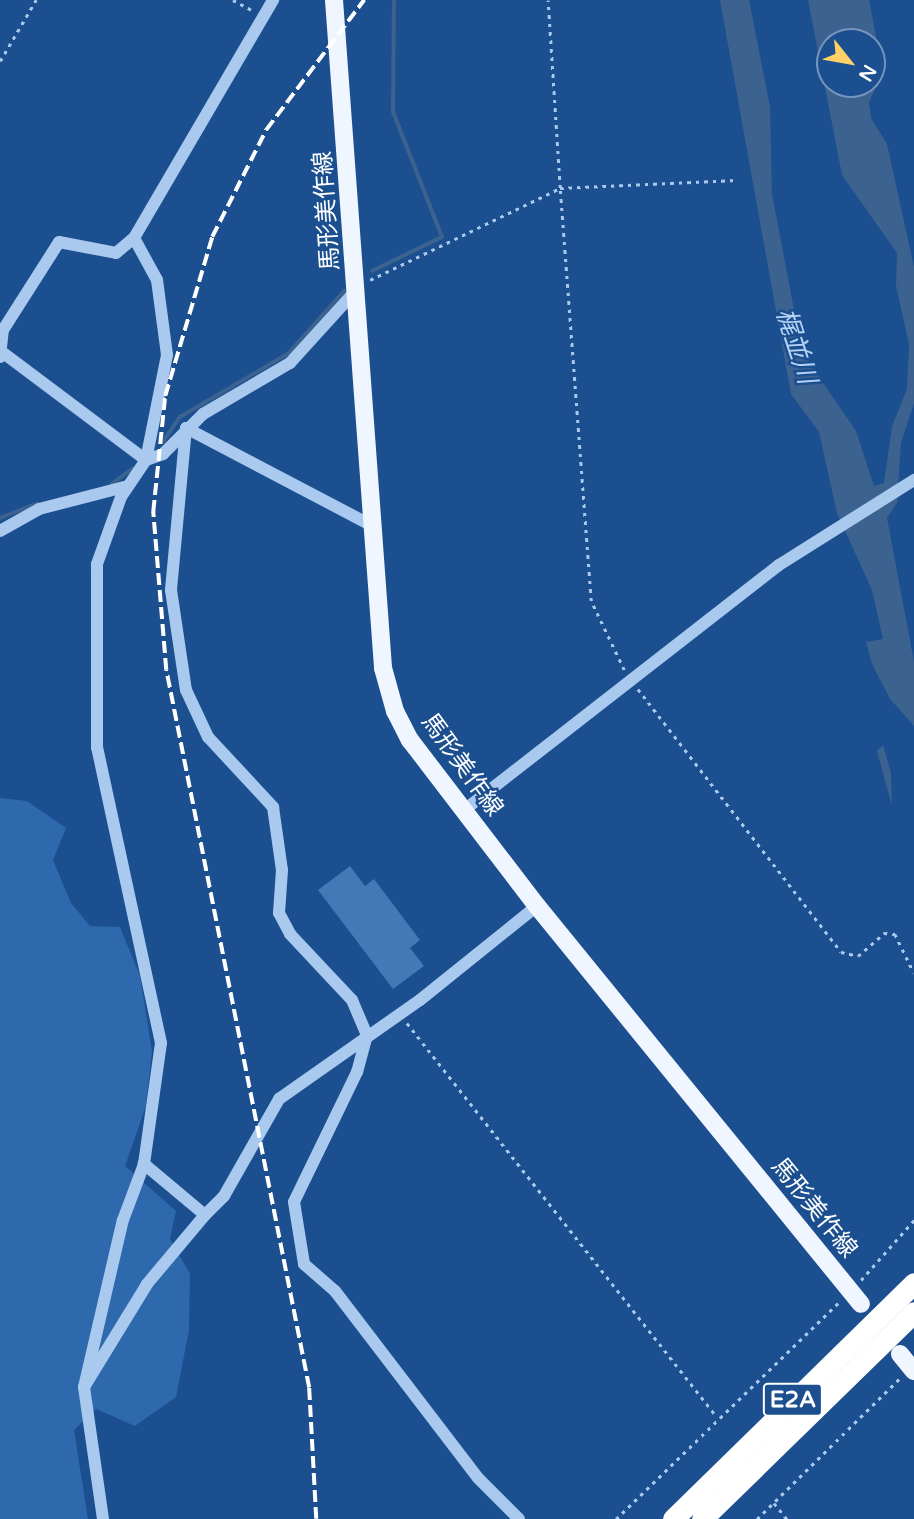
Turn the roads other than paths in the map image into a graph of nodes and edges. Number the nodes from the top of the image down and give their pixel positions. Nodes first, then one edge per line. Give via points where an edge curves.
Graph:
1 (273, 0) edge
2 (334, 0) edge
3 (134, 238) junction
4 (358, 289) junction
5 (1, 347) edge
6 (186, 428) junction
7 (146, 460) junction
8 (914, 480) edge
9 (128, 486) junction
10 (373, 526) junction
11 (0, 531) edge
12 (463, 811) junction
13 (537, 906) junction
14 (367, 1035) junction
15 (144, 1164) junction
16 (205, 1215) junction
17 (914, 1283) edge
18 (856, 1298) road end
19 (914, 1312) edge
20 (85, 1387) junction
21 (103, 1519) edge
22 (519, 1519) edge
23 (673, 1519) edge
24 (702, 1519) edge

1 - 3 street
2 - 4 main road, 馬形美作線
3 - 5 street via 116,253 59,242
3 - 7 street via 155,274 167,341
4 - 6 street via 290,363
4 - 10 main road, 馬形美作線
5 - 7 street
6 - 7 street via 163,454
6 - 10 street
6 - 14 street via 171,590 186,690 208,737 274,807 282,870 279,913 290,934 352,1000
7 - 9 street
8 - 12 street via 813,543
9 - 11 street via 39,509
9 - 15 street via 97,564 97,748 158,1021 155,1114
10 - 12 main road, 馬形美作線 via 383,668 396,711
12 - 13 main road, 馬形美作線
13 - 14 street via 401,1014
13 - 18 main road, 馬形美作線
14 - 16 street via 279,1100 224,1196
14 - 22 street via 357,1072 295,1202 304,1264 335,1291 478,1478
15 - 16 street
15 - 20 street via 116,1246
16 - 20 street via 146,1284
17 - 23 highway, E2A
19 - 24 highway, E2A
20 - 21 street

